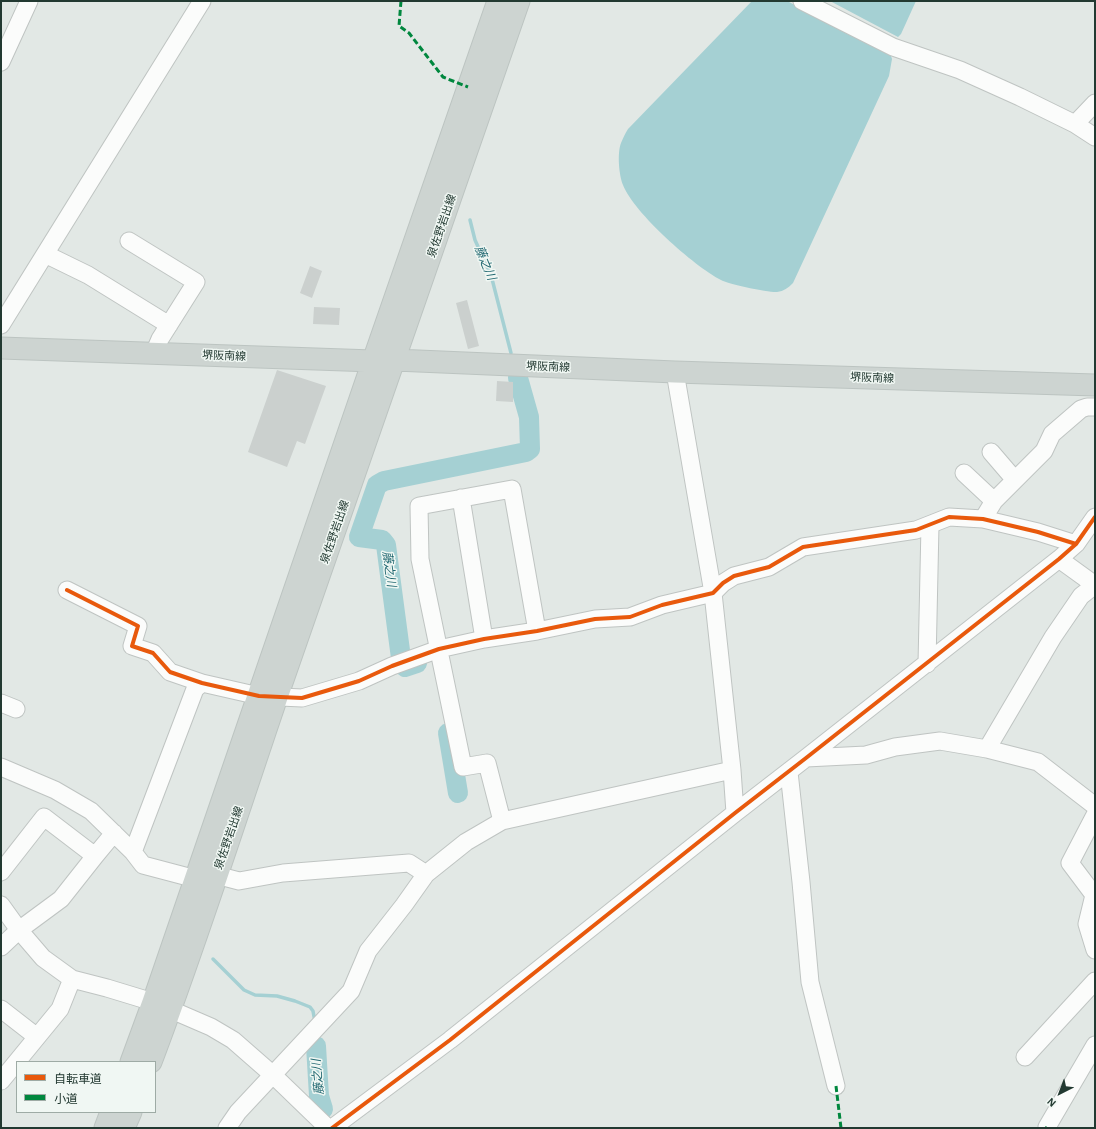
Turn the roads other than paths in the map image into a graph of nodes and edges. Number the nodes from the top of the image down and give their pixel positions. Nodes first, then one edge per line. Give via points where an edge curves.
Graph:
1 (29, 1) edge
2 (202, 1) edge
3 (498, 1) edge
4 (519, 1) edge
5 (802, 1) edge
6 (2, 56) edge
7 (1095, 103) edge
8 (1075, 124) junction
9 (1095, 137) edge
10 (129, 241) dead end
11 (45, 254) junction
12 (1, 325) edge
13 (169, 325) junction
14 (1, 348) edge
15 (154, 353) junction
16 (395, 360) junction
17 (373, 361) junction
18 (675, 372) junction
19 (1095, 385) edge
20 (1095, 407) edge
21 (991, 452) dead end
22 (964, 473) dead end
23 (1015, 480) junction
24 (461, 498) junction
25 (994, 501) junction
26 (1095, 517) edge
27 (983, 519) junction
28 (930, 525) junction
29 (1076, 544) junction
30 (1059, 559) junction
31 (1095, 585) edge
32 (66, 590) dead end
33 (713, 593) junction
34 (537, 631) junction
35 (484, 639) junction
36 (439, 649) junction
37 (927, 664) junction
38 (202, 683) junction
39 (268, 696) junction
40 (987, 749) junction
41 (806, 758) junction
42 (1, 767) edge
43 (732, 770) junction
44 (789, 772) junction
45 (1095, 806) edge
46 (735, 813) junction
47 (1095, 815) edge
48 (502, 821) junction
49 (114, 834) junction
50 (133, 852) junction
51 (95, 856) junction
52 (1, 872) edge
53 (426, 874) junction
54 (216, 875) junction
55 (196, 879) junction
56 (1, 905) edge
57 (19, 930) junction
58 (1, 947) edge
59 (1095, 950) edge
60 (72, 979) junction
61 (1095, 982) edge
62 (162, 1006) junction
63 (1, 1009) edge
64 (37, 1037) junction
65 (1095, 1045) edge
66 (1025, 1057) dead end
67 (17, 1061) edge
68 (132, 1061) edge
69 (151, 1061) edge
70 (16, 1063) edge
71 (273, 1075) junction
72 (1, 1081) edge
73 (836, 1086) dead end
74 (130, 1113) edge
75 (132, 1113) edge
76 (110, 1123) edge
77 (1052, 1126) edge
78 (129, 1128) edge
79 (227, 1128) edge
80 (328, 1128) edge
81 (332, 1128) edge

1 - 6 street
2 - 11 street
3 - 17 main road, 泉佐野岩出線
4 - 16 main road, 泉佐野岩出線
5 - 8 street via 893,47 960,70
7 - 8 street
8 - 9 street
10 - 13 street via 196,282
11 - 12 street
11 - 13 street via 88,275
13 - 15 street
14 - 15 main road, 堺阪南線
15 - 17 main road, 堺阪南線
16 - 17 main road, 堺阪南線
16 - 18 main road, 堺阪南線
16 - 39 main road, 泉佐野岩出線
17 - 39 main road, 泉佐野岩出線
18 - 19 main road, 堺阪南線
18 - 33 street
20 - 23 street via 1081,409 1052,434 1044,451
21 - 23 street
22 - 25 street
23 - 25 street
24 - 34 street via 512,488
24 - 35 street
24 - 36 street via 419,506 420,559
25 - 27 street
26 - 29 street
27 - 28 street via 949,517
27 - 29 street
28 - 33 street via 916,530 803,547 769,567 734,576
28 - 37 street
29 - 30 street
30 - 31 street
30 - 37 street
31 - 40 street via 1081,596 1053,637
32 - 38 street via 138,626 132,646 153,653 170,672
33 - 34 street via 662,605 630,617 595,619
33 - 43 street
34 - 35 street
35 - 36 street
36 - 39 street via 359,681 302,698
36 - 48 street via 463,767 487,763
37 - 41 street
38 - 39 street
38 - 50 street via 195,689
39 - 54 main road, 泉佐野岩出線
39 - 55 main road, 泉佐野岩出線
40 - 41 street via 940,741 894,747 866,755
40 - 45 street via 1038,762
41 - 44 street
42 - 49 street via 55,790 91,811
43 - 46 street
43 - 48 street
44 - 46 street
44 - 73 street via 810,982
46 - 81 street via 450,1040
47 - 59 street via 1070,863 1094,895 1087,924
48 - 53 street via 466,842
49 - 50 street
49 - 51 street
50 - 55 street via 143,865
51 - 52 street via 44,817
51 - 57 street via 61,899
53 - 54 street via 409,863 284,873 239,881
53 - 71 street via 368,951 351,991
54 - 62 main road, 泉佐野岩出線
55 - 62 main road, 泉佐野岩出線
56 - 57 street
57 - 58 street
57 - 60 street via 43,958
60 - 62 street
60 - 64 street via 60,1009
61 - 66 street
62 - 68 main road, 泉佐野岩出線
62 - 69 main road, 泉佐野岩出線
62 - 71 street via 211,1027 233,1040
63 - 64 street
64 - 67 street
65 - 77 street
70 - 72 street
71 - 79 street via 238,1112
71 - 80 street
74 - 76 main road
75 - 78 street

